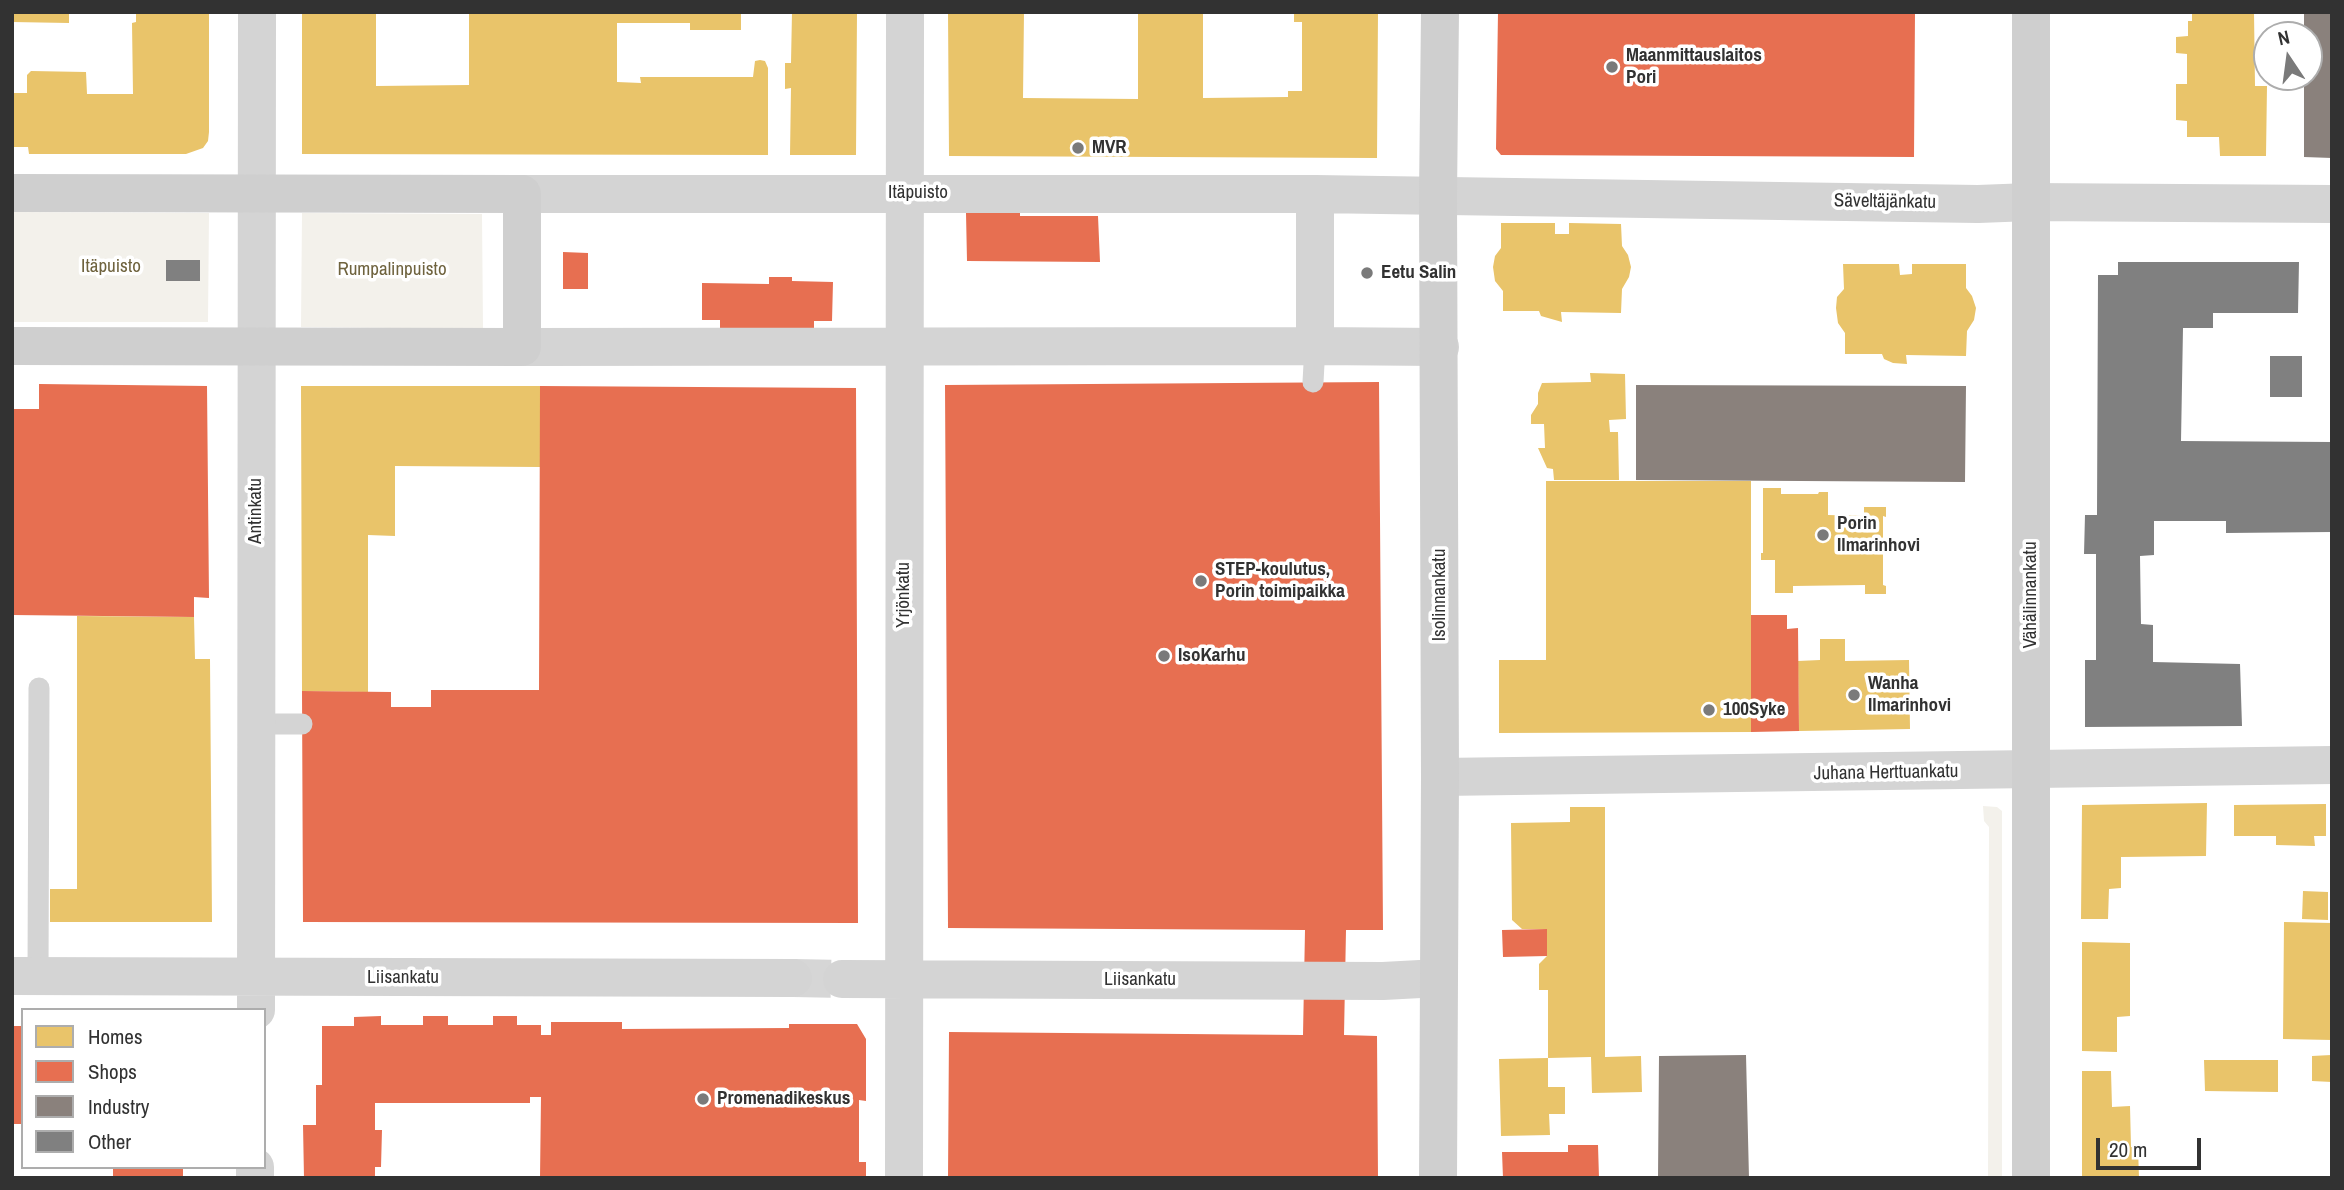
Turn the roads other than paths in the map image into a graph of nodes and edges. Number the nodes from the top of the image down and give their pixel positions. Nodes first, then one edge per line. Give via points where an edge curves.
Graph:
1 (257, 12) edge
2 (905, 12) edge
3 (1440, 12) edge
4 (2031, 12) edge
5 (12, 193) edge
6 (256, 193) junction
7 (905, 193) junction
8 (522, 194) junction
9 (1315, 194) junction
10 (1438, 195) junction
11 (2030, 202) junction
12 (2332, 204) edge
13 (12, 346) edge
14 (255, 346) junction
15 (904, 346) junction
16 (522, 347) junction
17 (1440, 347) junction
18 (1314, 364) junction
19 (38, 688) dead end
20 (256, 724) junction
21 (302, 724) dead end
22 (2332, 765) edge
23 (2031, 770) junction
24 (1440, 777) junction
25 (25, 976) edge
26 (793, 978) tunnel mouth
27 (1439, 978) junction
28 (842, 979) tunnel mouth
29 (904, 979) junction
30 (256, 993) edge
31 (904, 1178) edge
32 (1438, 1178) edge
33 (2031, 1178) edge

1 - 6 street, Antinkatu
2 - 7 street, Yrjönkatu
3 - 10 main road, Isolinnankatu
4 - 11 main road, Vähälinnankatu
5 - 6 main road, Itäpuisto
6 - 8 main road, Itäpuisto
6 - 14 street, Antinkatu
7 - 8 street, Itäpuisto
7 - 9 street, Itäpuisto
7 - 15 street, Yrjönkatu
8 - 16 main road
9 - 10 street, Itäpuisto
9 - 18 street
10 - 11 street, Säveltäjänkatu
10 - 17 main road, Isolinnankatu
11 - 12 street, Säveltäjänkatu
11 - 23 main road, Vähälinnankatu
13 - 14 main road
14 - 16 main road
14 - 20 street, Antinkatu
15 - 16 street
15 - 18 street
15 - 29 street, Yrjönkatu
17 - 18 street
17 - 24 main road, Isolinnankatu
19 - 25 lane
20 - 21 lane
20 - 30 street, Antinkatu
22 - 23 street, Juhana Herttuankatu
23 - 24 street, Juhana Herttuankatu
23 - 33 main road, Vähälinnankatu
24 - 27 main road, Isolinnankatu
25 - 30 street, Liisankatu
26 - 30 street, Liisankatu
27 - 29 street, Liisankatu
27 - 32 main road, Isolinnankatu
28 - 29 street, Liisankatu
29 - 31 street, Yrjönkatu

